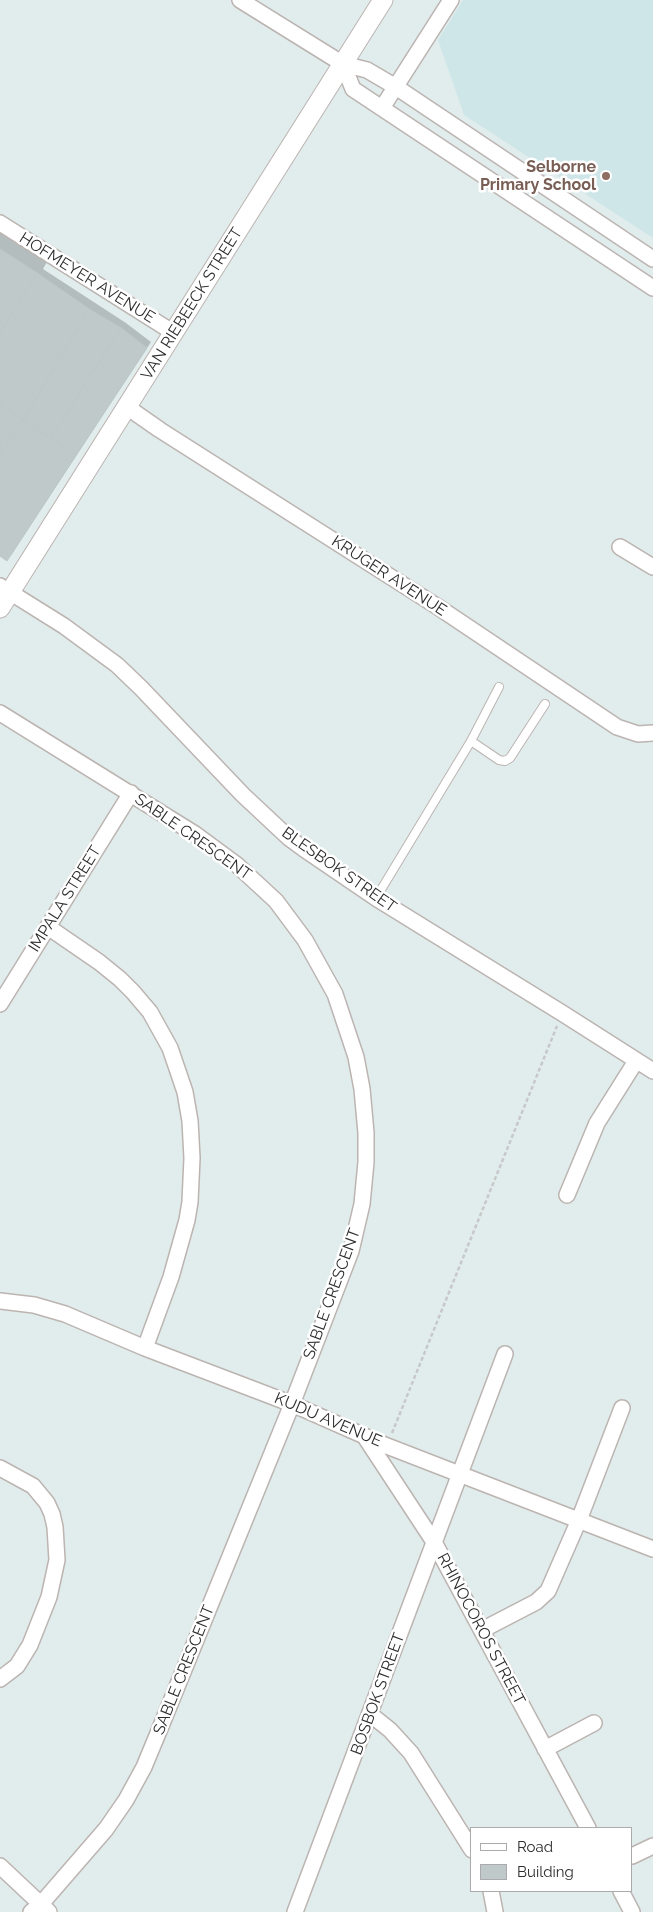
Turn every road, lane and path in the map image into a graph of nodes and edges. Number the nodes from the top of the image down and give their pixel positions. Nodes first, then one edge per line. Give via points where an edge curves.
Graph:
1 (240, 0) edge
2 (383, 0) edge
3 (451, 0) edge
4 (343, 64) junction
5 (396, 87) junction
6 (382, 108) junction
7 (0, 223) edge
8 (653, 259) edge
9 (653, 288) edge
10 (174, 333) junction
11 (127, 407) junction
12 (620, 547) dead end
13 (653, 567) edge
14 (3, 596) edge
15 (499, 687) dead end
16 (545, 704) dead end
17 (1, 715) edge
18 (653, 733) edge
19 (471, 741) junction
20 (131, 793) junction
21 (376, 898) junction
22 (48, 927) junction
23 (0, 1004) edge
24 (562, 1013) junction
25 (636, 1061) junction
26 (653, 1071) edge
27 (567, 1195) dead end
28 (0, 1300) edge
29 (145, 1348) junction
30 (505, 1354) dead end
31 (292, 1404) junction
32 (622, 1408) dead end
33 (365, 1437) junction
34 (387, 1446) junction
35 (0, 1468) edge
36 (460, 1475) junction
37 (578, 1520) junction
38 (434, 1542) junction
39 (653, 1549) edge
40 (482, 1630) junction
41 (0, 1679) edge
42 (370, 1714) junction
43 (594, 1723) dead end
44 (545, 1749) junction
45 (587, 1827) edge
46 (653, 1846) edge
47 (470, 1847) edge
48 (633, 1856) edge
49 (0, 1866) edge
50 (491, 1892) edge
51 (622, 1892) edge
52 (40, 1909) edge
53 (295, 1912) edge
54 (495, 1912) edge
55 (632, 1912) edge

1 - 4 street
2 - 4 street, VAN RIEBEECK STREET
3 - 5 street
4 - 5 street via 367,70
4 - 6 street via 353,89
4 - 10 street, VAN RIEBEECK STREET
5 - 6 street
5 - 8 street
6 - 9 street
7 - 10 street, HOFMEYER AVENUE
10 - 11 street, VAN RIEBEECK STREET
11 - 14 street, VAN RIEBEECK STREET
11 - 18 street, KRUGER AVENUE via 617,727 638,734
12 - 13 street
14 - 21 street, BLESBOK STREET via 64,626 117,665 243,796 289,838
15 - 19 lane
16 - 19 lane via 505,761
17 - 20 street, SABLE CRESCENT
19 - 21 lane
20 - 22 street, IMPALA STREET
20 - 31 street, SABLE CRESCENT via 237,865 280,906 329,981 356,1057 364,1102 366,1148 358,1226
21 - 24 street, BLESBOK STREET
22 - 23 street, IMPALA STREET
22 - 29 street via 99,962 150,1012 170,1048 185,1092 192,1150 187,1220 171,1277
24 - 25 street, BLESBOK STREET
24 - 34 path
25 - 26 street, BLESBOK STREET
25 - 27 street via 597,1123
28 - 29 street, KUDU AVENUE via 50,1309
29 - 31 street, KUDU AVENUE
30 - 36 street, BOSBOK STREET
31 - 33 street, KUDU AVENUE
31 - 52 street, SABLE CRESCENT via 144,1767 106,1829
32 - 37 street
33 - 34 street, KUDU AVENUE
33 - 38 street, RHINOCOROS STREET
34 - 36 street, KUDU AVENUE
35 - 41 street via 33,1486 47,1503 55,1527 57,1560 49,1597 30,1645 17,1666
36 - 37 street, KUDU AVENUE
36 - 38 street, BOSBOK STREET
37 - 39 street, KUDU AVENUE
37 - 40 street via 542,1597
38 - 40 street, RHINOCOROS STREET
38 - 42 street, BOSBOK STREET
40 - 44 street, RHINOCOROS STREET
42 - 47 street via 390,1730 411,1754
42 - 53 street, BOSBOK STREET
43 - 44 street
44 - 45 street, RHINOCOROS STREET
46 - 48 street
49 - 52 street
50 - 54 street
51 - 55 street

